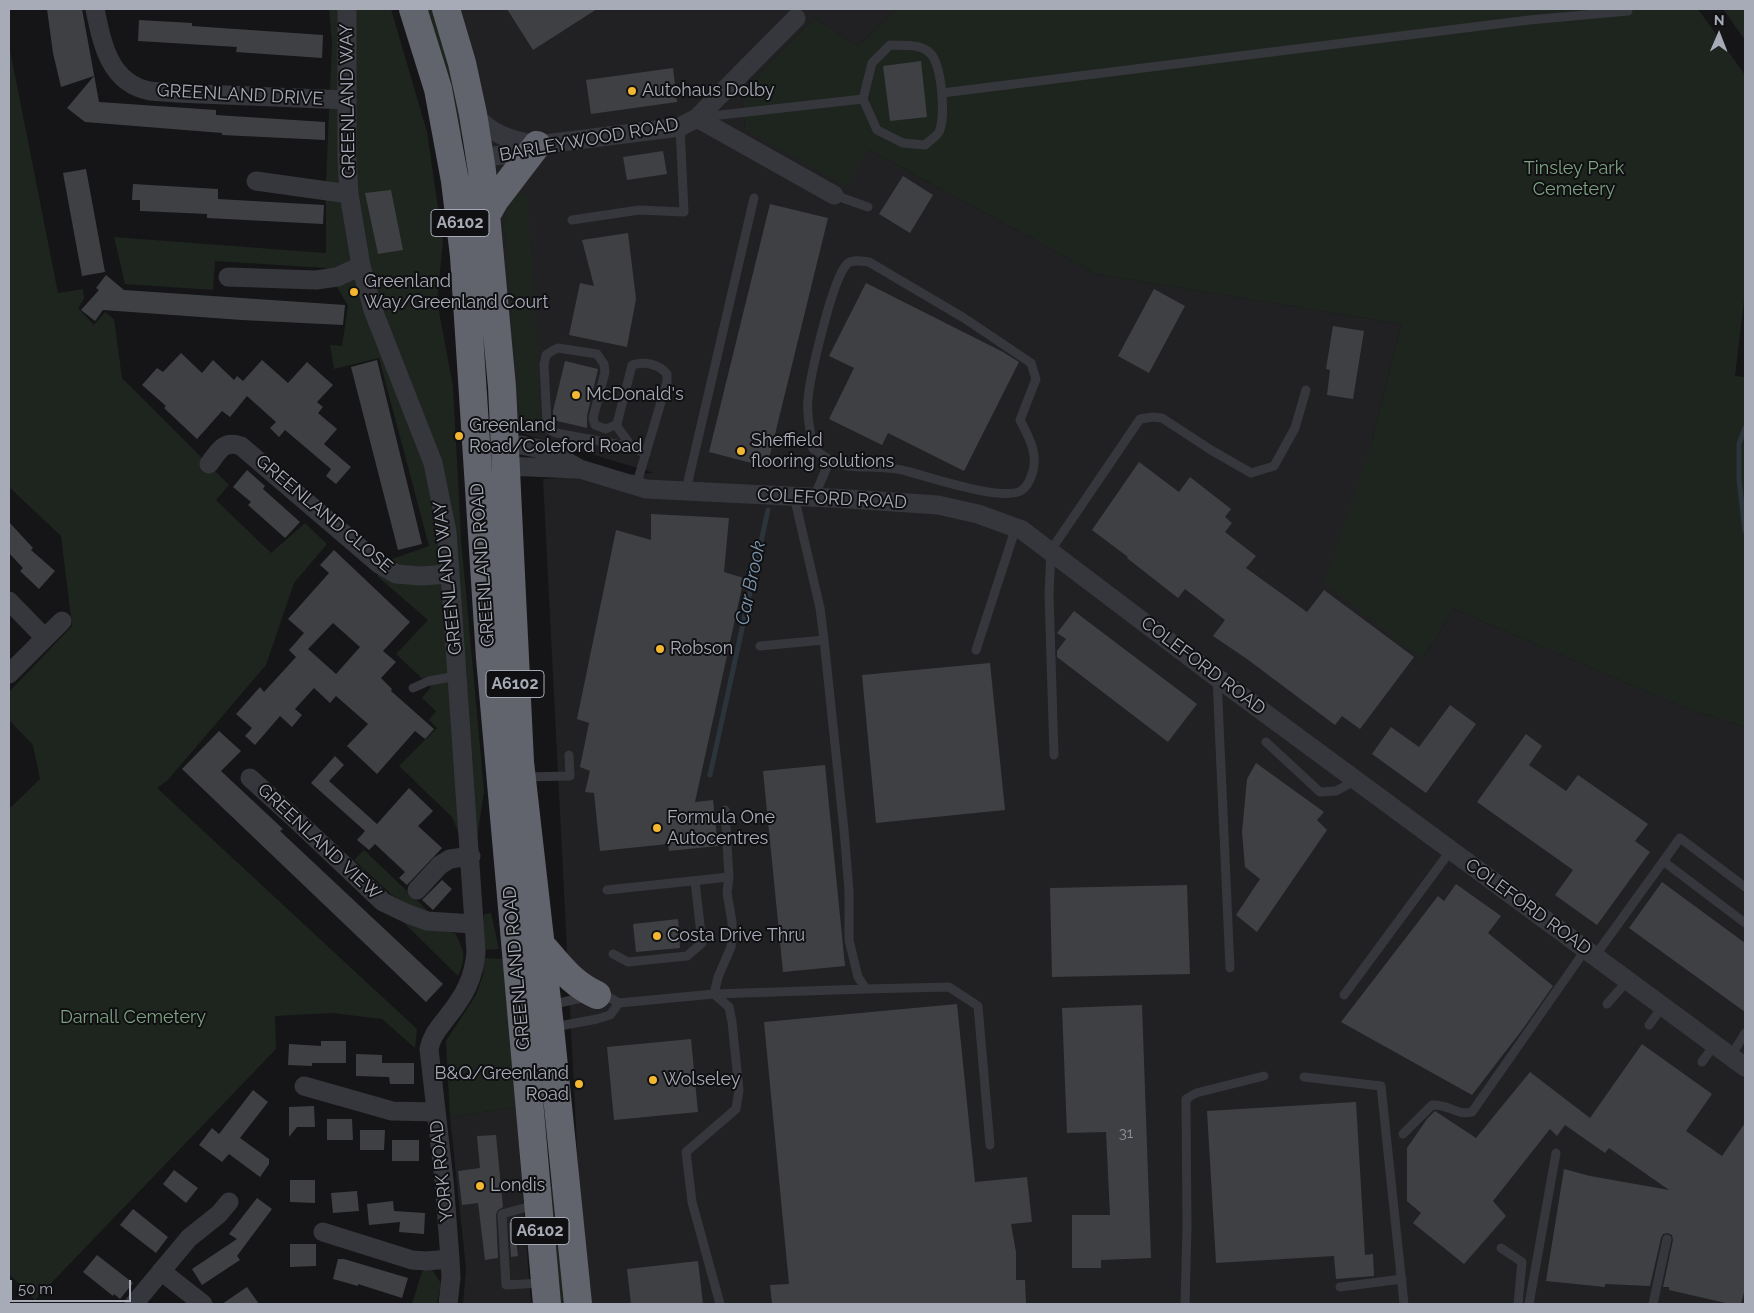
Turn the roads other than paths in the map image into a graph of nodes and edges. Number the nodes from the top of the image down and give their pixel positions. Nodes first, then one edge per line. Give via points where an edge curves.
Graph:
1 (95, 9) edge
2 (347, 9) edge
3 (413, 9) edge
4 (446, 9) edge
5 (1628, 10) dead end
6 (796, 18) dead end
7 (942, 93) junction
8 (863, 99) junction
9 (347, 100) junction
10 (473, 114) junction
11 (698, 118) junction
12 (680, 127) junction
13 (448, 142) junction
14 (537, 145) junction
15 (480, 158) junction
16 (256, 181) dead end
17 (349, 194) junction
18 (834, 195) joint
19 (754, 198) dead end
20 (868, 207) dead end
21 (486, 216) junction
22 (572, 220) dead end
23 (361, 266) junction
24 (228, 277) dead end
25 (1306, 390) dead end
26 (618, 421) junction
27 (632, 448) junction
28 (646, 454) junction
29 (506, 456) junction
30 (476, 457) junction
31 (830, 460) junction
32 (209, 464) dead end
33 (636, 486) junction
34 (686, 490) junction
35 (794, 496) junction
36 (814, 497) junction
37 (1016, 527) junction
38 (1052, 550) junction
39 (450, 574) junction
40 (9, 601) edge
41 (62, 621) dead end
42 (45, 638) junction
43 (824, 640) junction
44 (760, 646) dead end
45 (976, 650) dead end
46 (9, 674) edge
47 (457, 676) junction
48 (1216, 677) junction
49 (413, 688) dead end
50 (1266, 742) dead end
51 (569, 755) dead end
52 (1054, 755) dead end
53 (522, 777) junction
54 (250, 778) dead end
55 (1356, 780) junction
56 (725, 810) dead end
57 (1451, 850) junction
58 (471, 856) junction
59 (1663, 861) junction
60 (729, 877) junction
61 (695, 881) junction
62 (1745, 887) edge
63 (417, 890) dead end
64 (607, 890) dead end
65 (1745, 923) edge
66 (474, 924) junction
67 (542, 946) junction
68 (1590, 952) junction
69 (613, 954) dead end
70 (1230, 968) dead end
71 (1628, 980) junction
72 (866, 989) junction
73 (714, 994) junction
74 (1344, 995) dead end
75 (608, 999) junction
76 (1607, 1004) dead end
77 (1663, 1006) junction
78 (549, 1016) junction
79 (521, 1021) junction
80 (1649, 1025) dead end
81 (1745, 1033) edge
82 (431, 1038) joint
83 (1715, 1044) junction
84 (1738, 1061) edge
85 (1702, 1062) dead end
86 (1264, 1076) dead end
87 (1304, 1077) dead end
88 (304, 1086) dead end
89 (436, 1112) junction
90 (1403, 1134) dead end
91 (990, 1145) dead end
92 (1556, 1153) dead end
93 (229, 1202) dead end
94 (537, 1205) junction
95 (323, 1232) dead end
96 (1666, 1239) dead end
97 (1501, 1248) dead end
98 (450, 1259) junction
99 (161, 1271) junction
100 (1402, 1279) junction
101 (1340, 1287) dead end
102 (546, 1294) edge
103 (134, 1304) edge
104 (203, 1304) edge
105 (448, 1304) edge
106 (578, 1304) edge
107 (720, 1304) edge
108 (1186, 1304) edge
109 (1404, 1304) edge
110 (1518, 1304) edge
111 (1529, 1304) edge
112 (1653, 1304) edge

1 - 9 street, GREENLAND DRIVE via 110,63 120,77 149,91
2 - 9 street, GREENLAND WAY
3 - 13 highway, GREENLAND ROAD / A6102 via 438,89
4 - 10 highway, GREENLAND ROAD / A6102
5 - 7 lane
6 - 11 street, BARLEYWOOD ROAD
7 - 8 lane via 938,133 924,145 903,144 877,130
7 - 8 lane via 940,76 931,54 918,46 890,45 872,63
8 - 11 lane
9 - 17 street, GREENLAND WAY
10 - 14 street via 497,134
10 - 15 highway, GREENLAND ROAD / A6102
11 - 12 street, BARLEYWOOD ROAD
11 - 18 street, BARLEYWOOD ROAD
12 - 14 street, BARLEYWOOD ROAD
12 - 22 lane via 684,212 639,210
13 - 15 highway
13 - 30 highway, GREENLAND ROAD / A6102 via 464,256
14 - 15 street, BARLEYWOOD ROAD via 509,154
14 - 21 highway
15 - 21 highway, GREENLAND ROAD / A6102
16 - 17 street, GREENLAND WAY
17 - 23 street, GREENLAND WAY
18 - 20 lane
19 - 34 lane
21 - 29 highway, GREENLAND ROAD / A6102
23 - 24 street via 336,277 316,280
23 - 39 street, GREENLAND WAY via 373,310 433,463 447,532
25 - 38 lane via 1295,428 1274,466 1251,473 1162,418 1140,419
26 - 27 lane via 618,428
26 - 27 lane via 606,429 595,425 593,418 605,372 597,354 558,348 546,355 547,423 550,428 556,433
26 - 28 lane via 632,365 639,362 662,367 667,374 667,382
27 - 28 lane
28 - 33 lane
29 - 30 highway
29 - 33 street, COLEFORD ROAD via 580,469
29 - 53 highway, GREENLAND ROAD / A6102
30 - 79 highway, GREENLAND ROAD / A6102
31 - 31 lane via 813,449 807,401 833,291 847,264 855,260 869,262 964,318 1031,363 1036,379 1020,420 1034,448 1034,469 1021,491 1008,495 905,470 847,466
31 - 36 lane
32 - 39 street, GREENLAND CLOSE via 224,445 241,446 387,569 396,574 421,576
33 - 34 street, COLEFORD ROAD
34 - 35 street, COLEFORD ROAD
35 - 36 street, COLEFORD ROAD
35 - 43 lane via 820,608
36 - 37 street, COLEFORD ROAD via 938,505
37 - 38 street, COLEFORD ROAD
37 - 45 lane
38 - 48 street, COLEFORD ROAD
38 - 52 lane via 1049,594
39 - 47 street, GREENLAND WAY
40 - 42 street
41 - 42 street
42 - 46 street
43 - 44 lane
43 - 72 lane via 844,830 849,940 858,977
47 - 49 lane via 429,681
47 - 58 street, GREENLAND WAY
48 - 55 street, COLEFORD ROAD
48 - 70 lane
50 - 55 lane via 1320,792 1336,791
51 - 53 lane via 570,776
53 - 67 highway, GREENLAND ROAD / A6102
54 - 66 street, GREENLAND VIEW via 383,902 427,921
55 - 57 street, COLEFORD ROAD
56 - 60 lane
57 - 68 street, COLEFORD ROAD
57 - 74 lane
58 - 63 street via 450,859 440,865
58 - 66 street, GREENLAND WAY
59 - 62 lane via 1680,838
59 - 65 lane
59 - 68 lane
60 - 61 lane
60 - 73 lane via 731,947
61 - 64 lane
61 - 69 lane via 702,943 687,956 628,962
66 - 82 street, GREENLAND WAY via 475,968 464,993
67 - 75 highway via 581,988
67 - 78 highway, GREENLAND ROAD / A6102
68 - 71 street, COLEFORD ROAD
68 - 90 lane via 1472,1112 1464,1114 1432,1105
71 - 76 lane
71 - 77 street, COLEFORD ROAD
72 - 73 lane
72 - 91 lane via 949,987 978,1006
73 - 75 lane
73 - 107 lane via 729,1007 732,1022 739,1090 736,1108 686,1152 692,1202
75 - 78 lane
75 - 78 lane via 610,1014 597,1019
77 - 80 lane
77 - 83 street, COLEFORD ROAD
78 - 79 highway via 529,1014
78 - 106 highway, GREENLAND ROAD / A6102
79 - 94 highway, GREENLAND ROAD / A6102
81 - 84 lane
82 - 89 street, YORK ROAD via 429,1048
83 - 84 street, COLEFORD ROAD
83 - 85 lane
86 - 108 lane via 1196,1093 1186,1099
87 - 100 lane via 1381,1086
88 - 89 street via 392,1111
89 - 98 street, YORK ROAD
92 - 111 lane
93 - 99 street via 189,1238
94 - 102 highway, GREENLAND ROAD / A6102
94 - 102 lane via 502,1214 506,1285
95 - 98 street via 412,1260
96 - 112 lane
97 - 110 lane via 1522,1262
98 - 105 street, YORK ROAD
99 - 103 street
99 - 104 street
100 - 101 lane
100 - 109 lane

